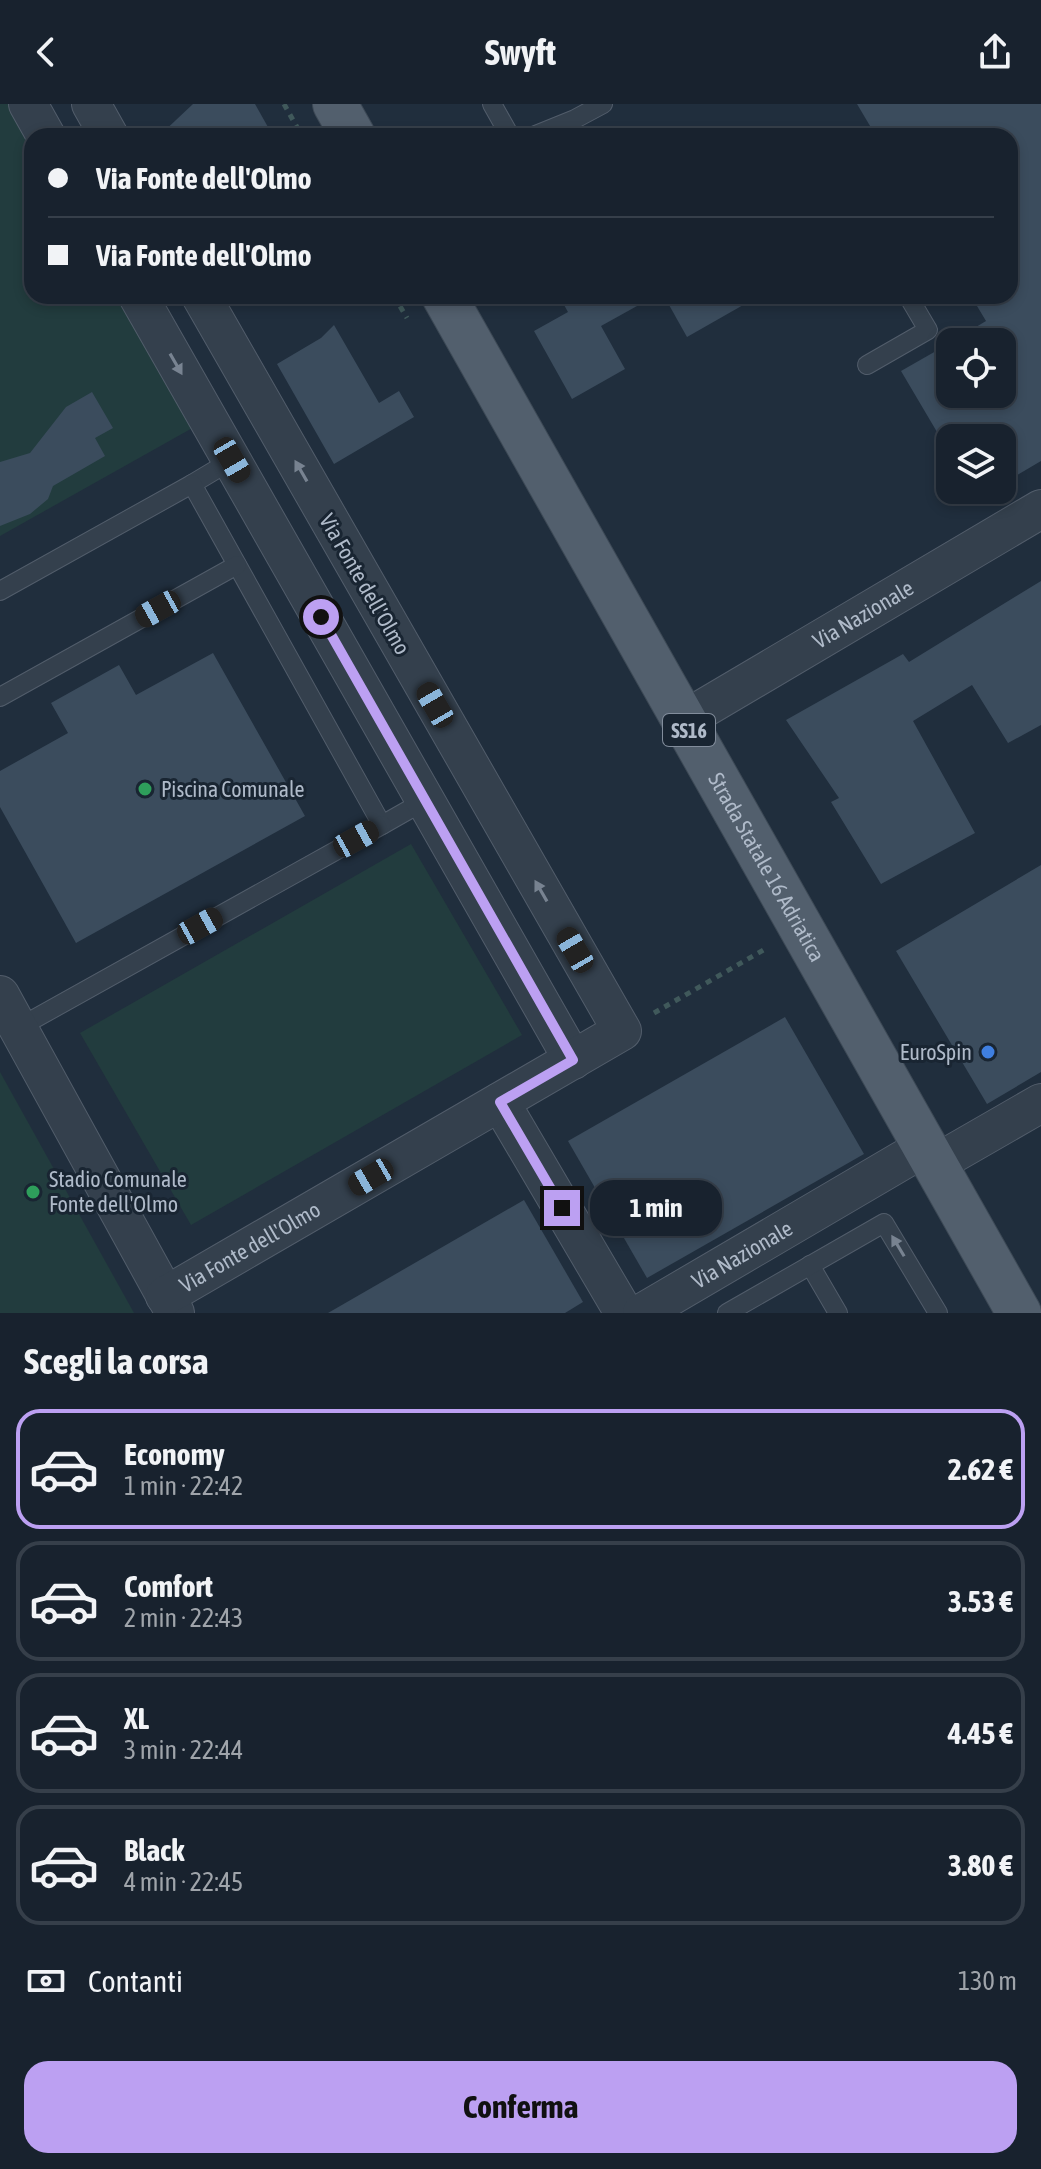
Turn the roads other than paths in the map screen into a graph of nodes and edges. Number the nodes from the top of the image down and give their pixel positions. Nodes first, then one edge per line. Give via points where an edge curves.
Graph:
1 (28, 104) edge
2 (91, 104) edge
3 (335, 104) edge
4 (492, 104) edge
5 (603, 104) edge
6 (42, 128) edge
7 (104, 128) edge
8 (348, 128) edge
9 (506, 128) edge
10 (553, 128) edge
11 (143, 304) edge
12 (206, 304) edge
13 (449, 304) edge
14 (913, 304) edge
15 (867, 365) dead end
16 (232, 460) junction
17 (192, 484) junction
18 (1041, 509) edge
19 (237, 565) junction
20 (0, 591) edge
21 (0, 697) edge
22 (684, 720) junction
23 (426, 800) junction
24 (382, 825) junction
25 (9, 1012) edge
26 (573, 1060) junction
27 (500, 1102) junction
28 (1041, 1103) edge
29 (930, 1155) junction
30 (810, 1265) junction
31 (170, 1305) edge
32 (640, 1312) edge
33 (727, 1313) edge
34 (838, 1313) edge
35 (938, 1313) edge
36 (1019, 1313) edge

1 - 6 street
2 - 7 street
3 - 8 main road
4 - 9 lane
5 - 10 lane
11 -> 16 street
26 -> 12 street, Via Fonte dell'Olmo via 622,1031
13 - 22 main road, Strada Statale 16 Adriatica / SS16
14 - 15 lane via 928,330
16 - 17 lane
16 - 23 street
17 - 19 lane
17 - 20 lane
18 - 22 street, Via Nazionale
19 - 21 lane
19 - 24 lane
22 - 29 main road, Strada Statale 16 Adriatica / SS16
23 - 24 lane
23 - 26 street
24 - 25 lane
25 - 31 street, Via Fonte dell'Olmo
26 - 27 street, Via Fonte dell'Olmo
27 - 31 street, Via Fonte dell'Olmo
27 - 32 street
28 - 29 street
29 - 32 street, Via Nazionale
29 - 36 main road, Strada Statale 16 Adriatica / SS16
30 - 33 lane
30 - 34 lane
35 -> 30 lane via 884,1223

